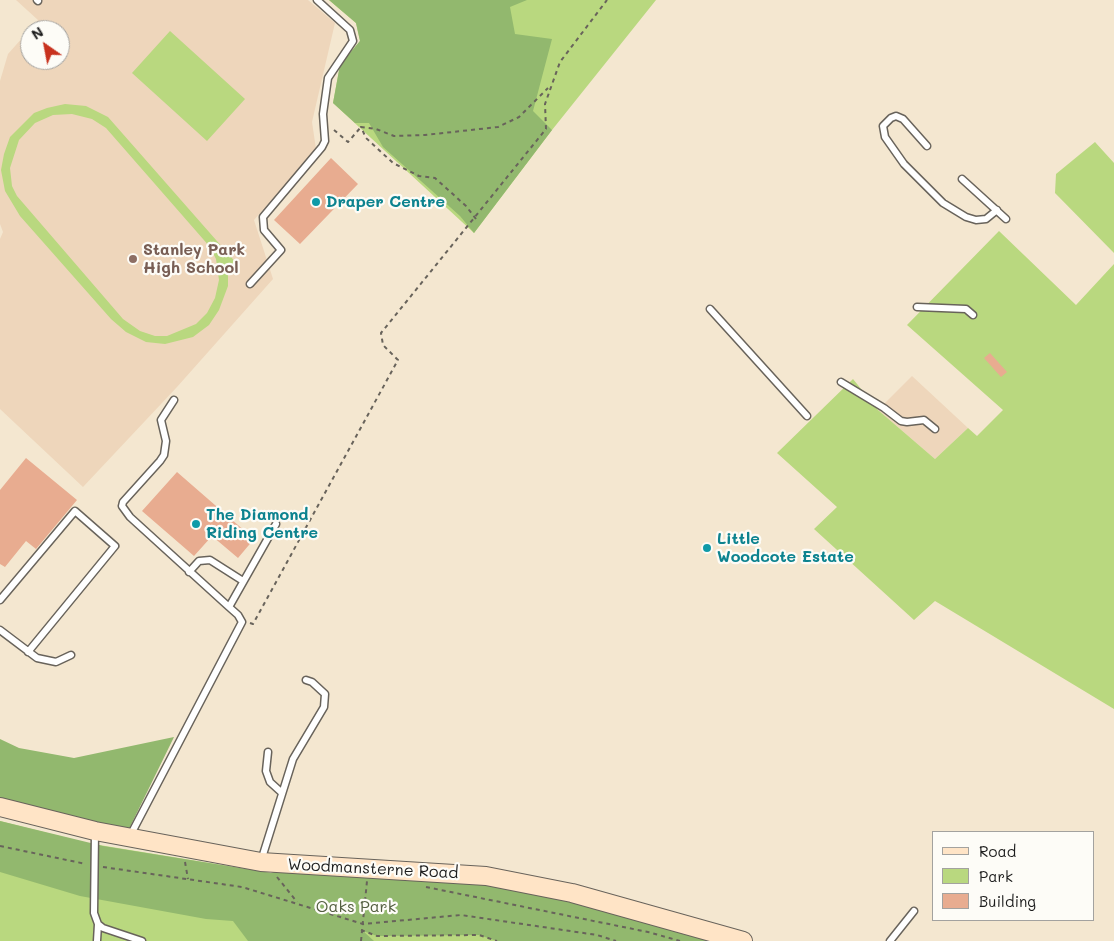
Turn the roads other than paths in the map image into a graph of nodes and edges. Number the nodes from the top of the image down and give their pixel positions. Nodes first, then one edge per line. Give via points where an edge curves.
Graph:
1 (317, 0) edge
2 (927, 146) dead end
3 (962, 179) dead end
4 (996, 210) junction
5 (1006, 219) dead end
6 (250, 284) dead end
7 (917, 307) dead end
8 (710, 309) dead end
9 (973, 315) dead end
10 (841, 382) dead end
11 (174, 400) dead end
12 (807, 416) dead end
13 (935, 429) dead end
14 (276, 524) dead end
15 (190, 572) junction
16 (243, 581) junction
17 (0, 600) edge
18 (229, 607) junction
19 (0, 630) edge
20 (28, 652) junction
21 (71, 654) dead end
22 (306, 680) dead end
23 (268, 752) dead end
24 (281, 792) junction
25 (0, 806) edge
26 (96, 831) junction
27 (130, 838) junction
28 (267, 867) junction
29 (914, 911) dead end
30 (98, 924) junction
31 (97, 941) edge
32 (142, 941) edge
33 (743, 941) edge
34 (890, 941) edge

1 - 6 lane via 353,35 350,46 328,78 322,147 263,217 264,230 282,250
2 - 4 lane via 903,119 896,116 883,126 885,137 904,164 943,203 976,220 986,219
3 - 4 lane
4 - 5 lane
7 - 9 lane via 966,310
8 - 12 lane
10 - 13 lane via 901,421 924,420
11 - 15 lane via 161,420 166,441 164,455 122,506
14 - 16 lane
15 - 16 lane via 199,561 210,560
15 - 18 lane
16 - 18 lane
17 - 20 lane via 75,511 115,546
18 - 27 lane via 242,622
19 - 20 lane
20 - 21 lane via 37,658 56,662
22 - 24 lane via 325,694 324,707 293,759
23 - 24 lane via 266,770 270,782
24 - 28 lane
25 - 26 main road, Woodmansterne Road
26 - 27 main road, Woodmansterne Road
26 - 30 lane via 94,913
27 - 28 main road, Woodmansterne Road
28 - 33 main road, Woodmansterne Road via 486,876 572,893
29 - 34 lane
30 - 31 lane
30 - 32 lane

